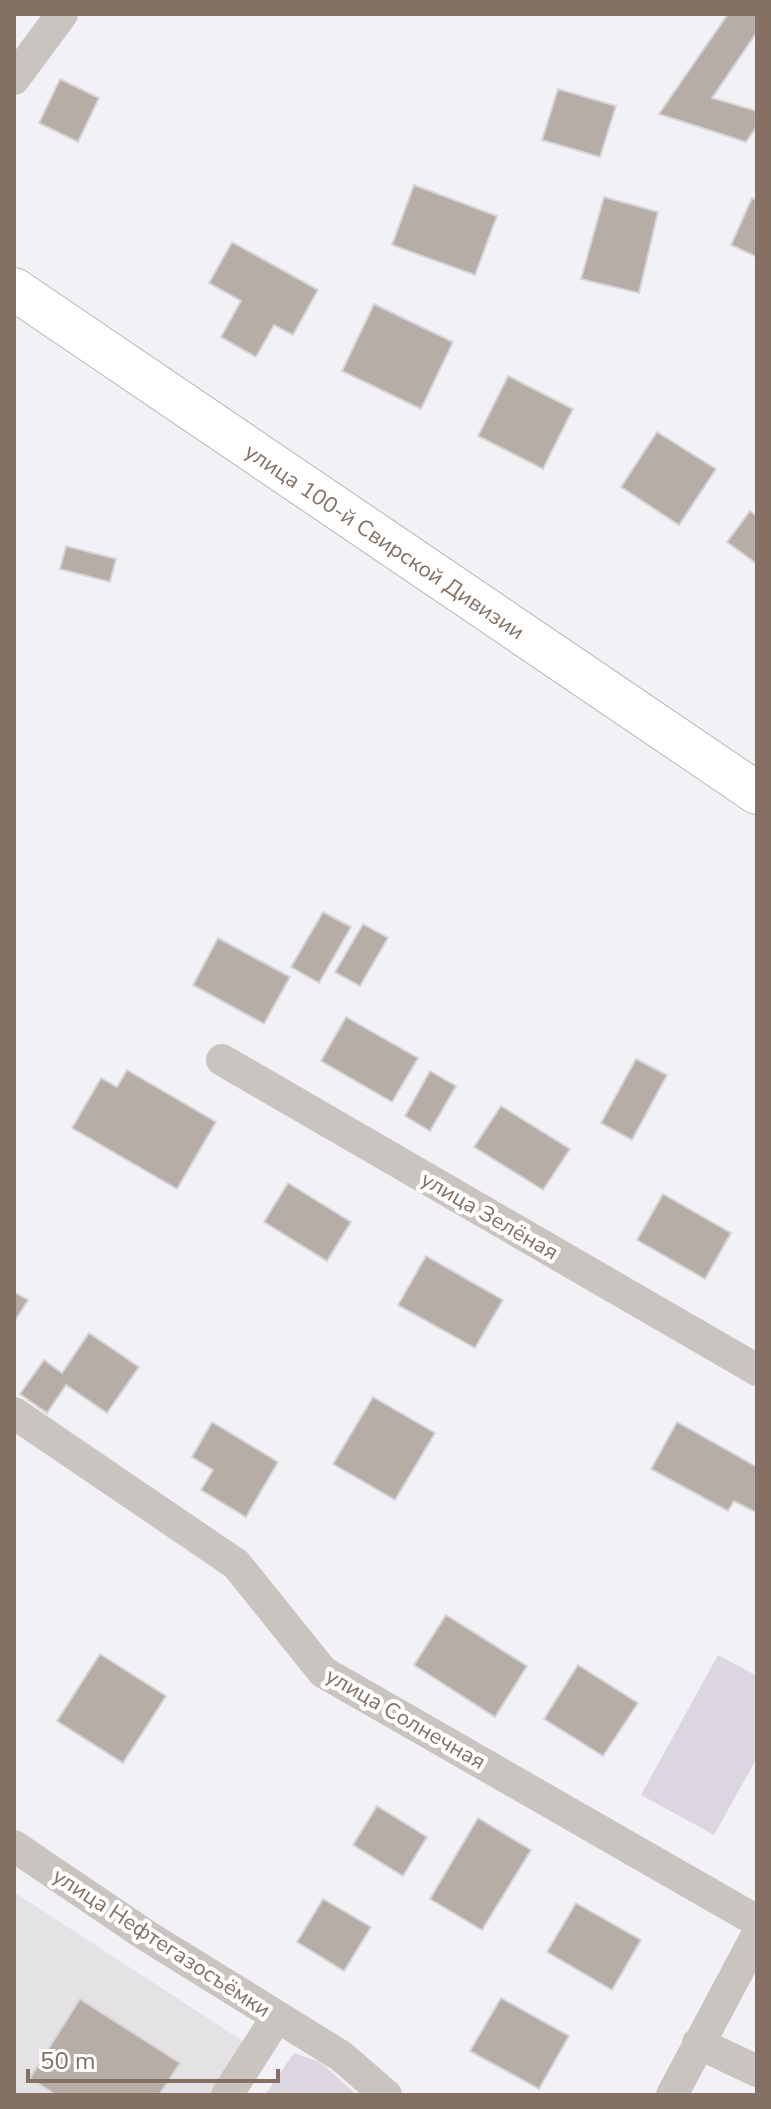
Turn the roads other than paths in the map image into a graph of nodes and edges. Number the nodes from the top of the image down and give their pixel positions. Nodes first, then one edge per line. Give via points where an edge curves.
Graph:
1 (62, 14) edge
2 (14, 79) edge
3 (14, 289) edge
4 (757, 793) edge
5 (222, 1060) dead end
6 (757, 1370) edge
7 (14, 1413) edge
8 (14, 1846) edge
9 (757, 1921) edge
10 (757, 1935) edge
11 (277, 2017) junction
12 (698, 2043) junction
13 (757, 2071) edge
14 (227, 2095) edge
15 (386, 2095) edge
16 (672, 2095) edge

1 - 2 street
3 - 4 main road, улица 100-й Свирской Дивизии
5 - 6 street, улица Зелёная
7 - 9 street, улица Солнечная via 236,1564 323,1672
8 - 11 street, улица Нефтегазосъёмки
10 - 12 street
11 - 14 street
11 - 15 street, улица Нефтегазосъёмки via 341,2056
12 - 13 street
12 - 16 street

